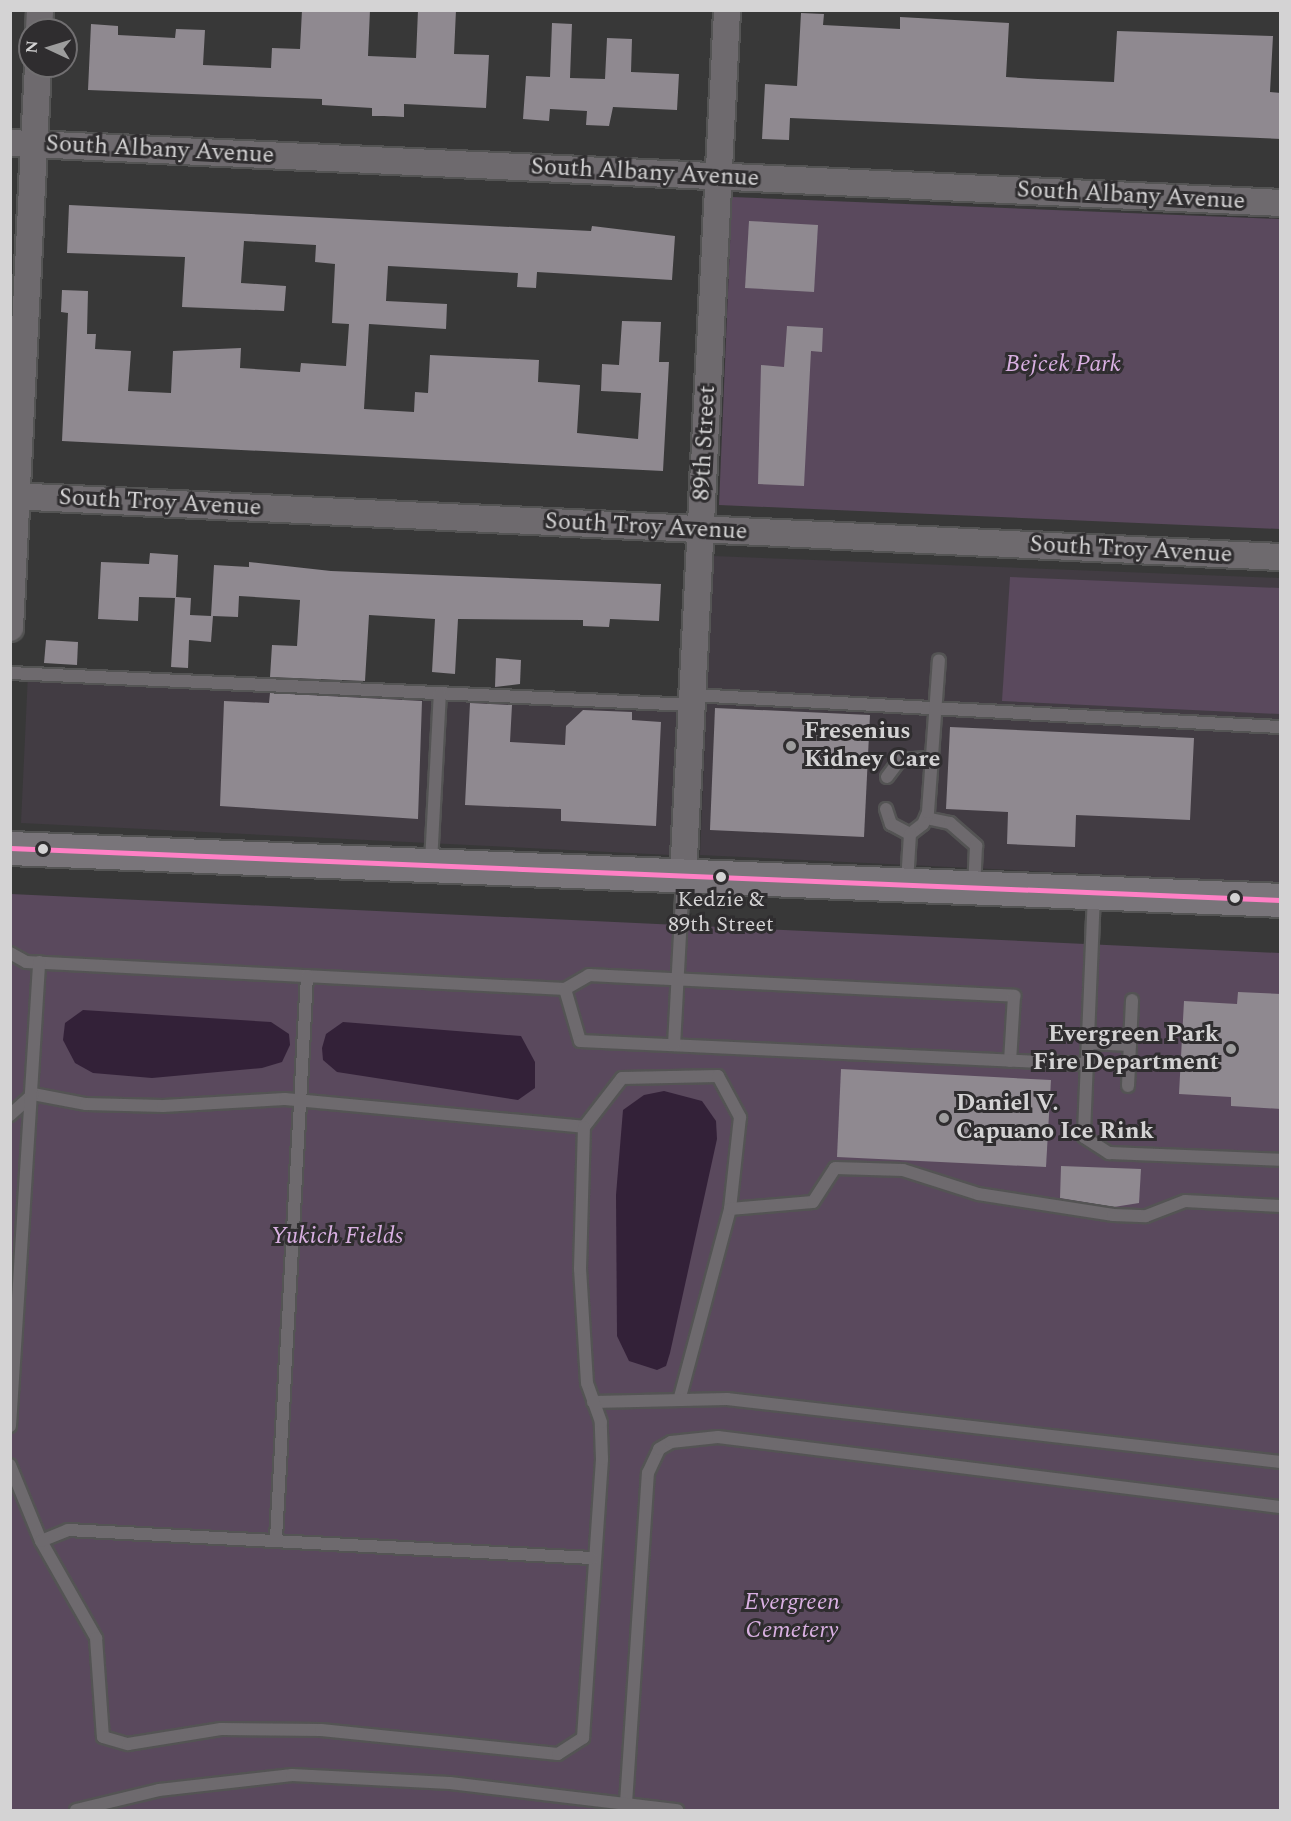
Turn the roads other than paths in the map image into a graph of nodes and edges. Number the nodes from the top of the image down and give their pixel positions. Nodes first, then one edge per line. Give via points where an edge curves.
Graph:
1 (727, 10) edge
2 (36, 78) edge
3 (22, 144) edge
4 (718, 177) junction
5 (1281, 203) edge
6 (14, 496) edge
7 (701, 529) junction
8 (1281, 557) edge
9 (10, 627) edge
10 (939, 660) dead end
11 (10, 674) edge
12 (440, 694) junction
13 (692, 700) junction
14 (935, 708) junction
15 (1281, 727) edge
16 (931, 758) junction
17 (886, 777) dead end
18 (886, 809) dead end
19 (926, 818) junction
20 (910, 834) junction
21 (10, 848) edge
22 (431, 867) junction
23 (683, 876) junction
24 (907, 886) junction
25 (974, 889) junction
26 (1094, 893) junction
27 (1281, 900) edge
28 (10, 953) edge
29 (39, 962) junction
30 (307, 976) junction
31 (678, 980) junction
32 (565, 989) junction
33 (1132, 1000) dead end
34 (1088, 1042) junction
35 (674, 1045) junction
36 (1130, 1045) junction
37 (1010, 1061) junction
38 (1087, 1064) junction
39 (1128, 1086) dead end
40 (33, 1094) junction
41 (299, 1101) junction
42 (10, 1115) edge
43 (584, 1127) junction
44 (1281, 1160) edge
45 (1281, 1206) edge
46 (730, 1209) junction
47 (680, 1397) junction
48 (593, 1402) junction
49 (10, 1426) edge
50 (1281, 1462) edge
51 (10, 1465) edge
52 (1281, 1507) edge
53 (276, 1538) junction
54 (41, 1541) junction
55 (591, 1558) junction
56 (626, 1803) junction
57 (76, 1810) edge
58 (677, 1810) edge

1 - 4 street, 89th Street
2 - 3 street
3 - 4 street, South Albany Avenue
3 - 6 street
4 - 5 street, South Albany Avenue
4 - 7 street, 89th Street
6 - 7 street, South Troy Avenue
6 - 9 street
7 - 8 street, South Troy Avenue
7 - 13 street, 89th Street
10 - 14 lane
11 - 12 lane
12 - 13 lane
12 - 22 lane
13 - 14 lane
13 - 23 street, 89th Street
14 - 15 lane
14 - 16 lane
16 - 17 lane via 900,760
16 - 19 lane
18 - 20 lane via 891,824
19 - 20 lane
19 - 25 lane via 950,823 976,846
20 - 24 lane
21 - 22 main road
22 - 23 main road
23 - 24 main road
23 - 31 lane
24 - 25 main road
25 - 26 main road
26 - 27 main road
26 - 34 lane
28 - 29 lane
29 - 30 lane
29 - 40 lane
30 - 32 lane
30 - 41 lane
31 - 32 lane via 589,975
31 - 35 lane
31 - 37 lane via 1014,996
32 - 35 lane via 580,1041
33 - 36 lane
34 - 36 lane
34 - 38 lane
35 - 37 lane
36 - 39 lane
37 - 38 lane
38 - 44 lane via 1084,1137 1109,1153
40 - 41 lane via 86,1104 163,1106
40 - 42 lane
40 - 49 lane
41 - 43 lane
41 - 53 lane
43 - 46 lane via 622,1078 718,1076 740,1117
43 - 48 lane via 579,1259 587,1383
45 - 46 lane via 1185,1201 1146,1216 1113,1215 978,1194 903,1170 835,1168 813,1202
46 - 47 lane
47 - 48 lane
47 - 50 lane
48 - 55 lane via 601,1422 602,1459
51 - 54 lane
52 - 56 lane via 699,1435 671,1442 655,1455 648,1473
53 - 54 lane via 68,1530
53 - 55 lane
54 - 55 lane via 96,1638 103,1737 128,1744 221,1729 321,1731 558,1754 583,1738
56 - 57 lane via 450,1783 292,1775 159,1790
56 - 58 lane

